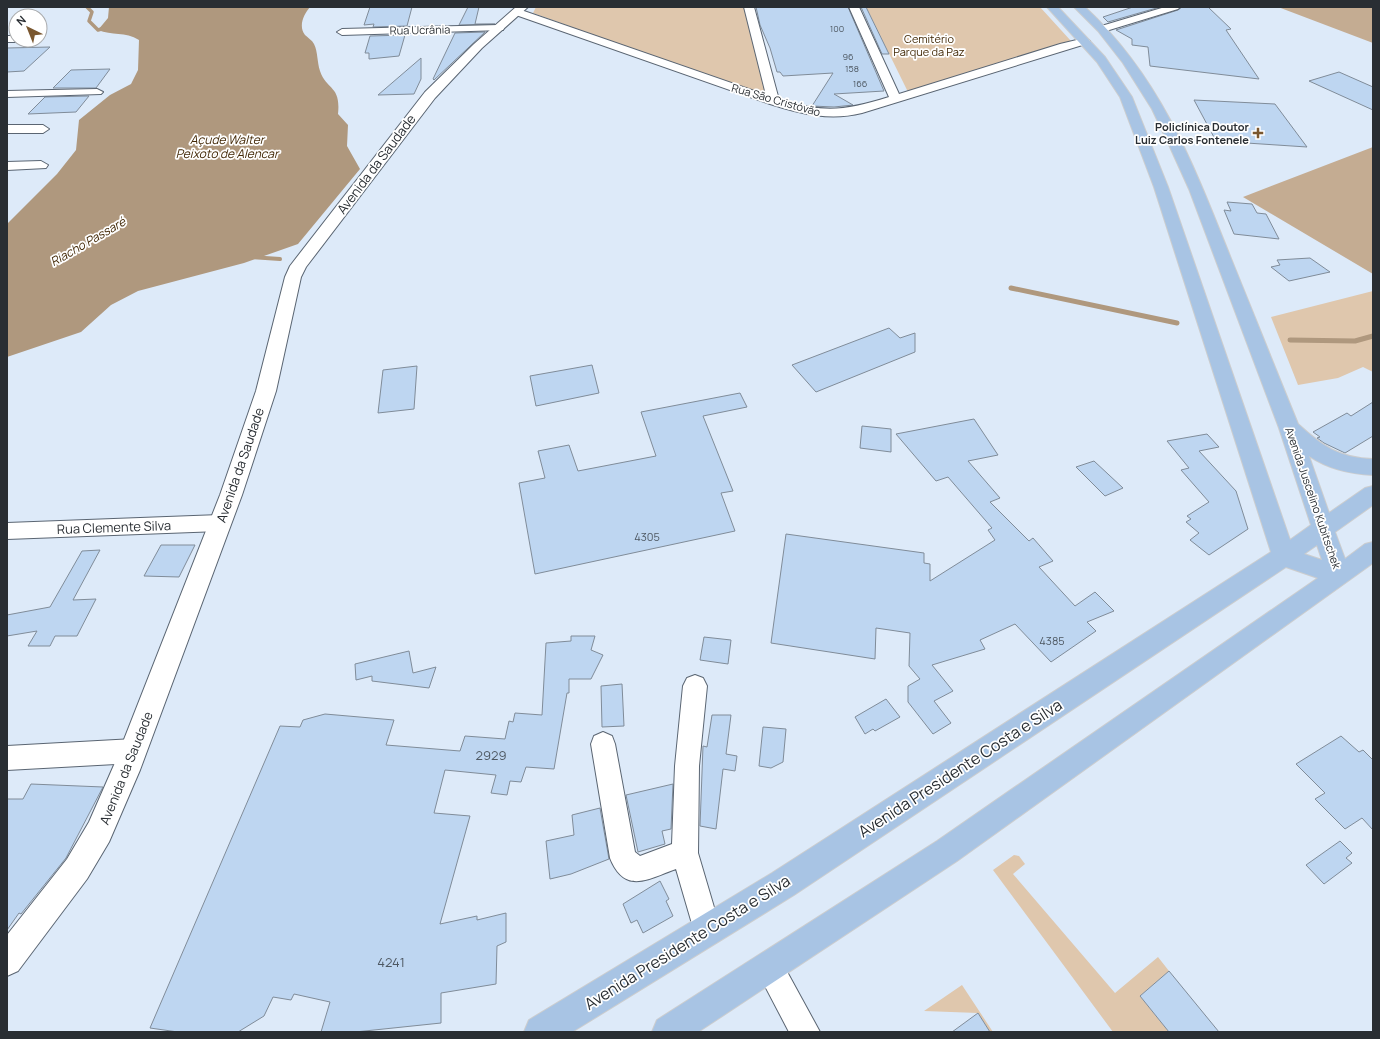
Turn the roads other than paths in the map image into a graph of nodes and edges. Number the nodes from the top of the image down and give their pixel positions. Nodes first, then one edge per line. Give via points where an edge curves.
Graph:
1 (749, 7) edge
2 (854, 7) edge
3 (1052, 7) edge
4 (1079, 7) edge
5 (1175, 7) edge
6 (520, 10) edge
7 (498, 28) junction
8 (1102, 29) junction
9 (342, 32) dead end
10 (1085, 41) junction
11 (1101, 60) junction
12 (1128, 60) junction
13 (97, 92) dead end
14 (7, 94) edge
15 (895, 98) junction
16 (774, 102) junction
17 (43, 129) dead end
18 (7, 130) edge
19 (41, 165) dead end
20 (7, 166) edge
21 (1289, 428) junction
22 (1373, 467) edge
23 (1373, 494) edge
24 (220, 523) junction
25 (1324, 530) junction
26 (7, 531) edge
27 (1373, 551) edge
28 (1284, 557) junction
29 (1339, 575) junction
30 (695, 686) dead end
31 (603, 744) dead end
32 (134, 751) junction
33 (7, 758) edge
34 (685, 853) junction
35 (707, 931) junction
36 (7, 960) edge
37 (769, 967) junction
38 (541, 1032) edge
39 (669, 1032) edge
40 (805, 1032) edge

1 - 16 street
2 - 15 street
3 - 10 main road
4 - 8 main road, Avenida Juscelino Kubitschek
5 - 8 street
6 - 7 street, Avenida da Saudade
6 - 16 street, Rua São Cristóvão
7 - 9 street, Rua Ucrânia
7 - 24 street, Avenida da Saudade via 430,95 298,266 293,277 266,391
8 - 12 main road, Avenida Juscelino Kubitschek
10 - 11 main road
10 - 15 street, Rua São Cristóvão
11 - 12 main road
11 - 28 main road via 1126,97 1161,187
12 - 21 main road, Avenida Juscelino Kubitschek via 1159,109 1190,177
13 - 14 street
15 - 16 street, Rua São Cristóvão via 858,110 827,115
17 - 18 street
19 - 20 street
21 - 22 main road via 1330,460
21 - 25 main road, Avenida Juscelino Kubitschek
23 - 25 main road, Avenida Presidente Costa e Silva
24 - 26 street, Rua Clemente Silva
24 - 32 street, Avenida da Saudade
25 - 28 main road, Avenida Presidente Costa e Silva
25 - 29 main road, Avenida Juscelino Kubitschek
27 - 29 main road
28 - 29 main road, Avenida Juscelino Kubitschek
28 - 35 main road, Avenida Presidente Costa e Silva
29 - 37 main road via 947,851
30 - 34 street via 687,766
31 - 34 street via 623,858 631,867 640,869
32 - 33 street
32 - 36 street, Avenida da Saudade via 99,832 77,869
34 - 35 street
35 - 38 main road, Avenida Presidente Costa e Silva
37 - 39 main road
37 - 40 street

